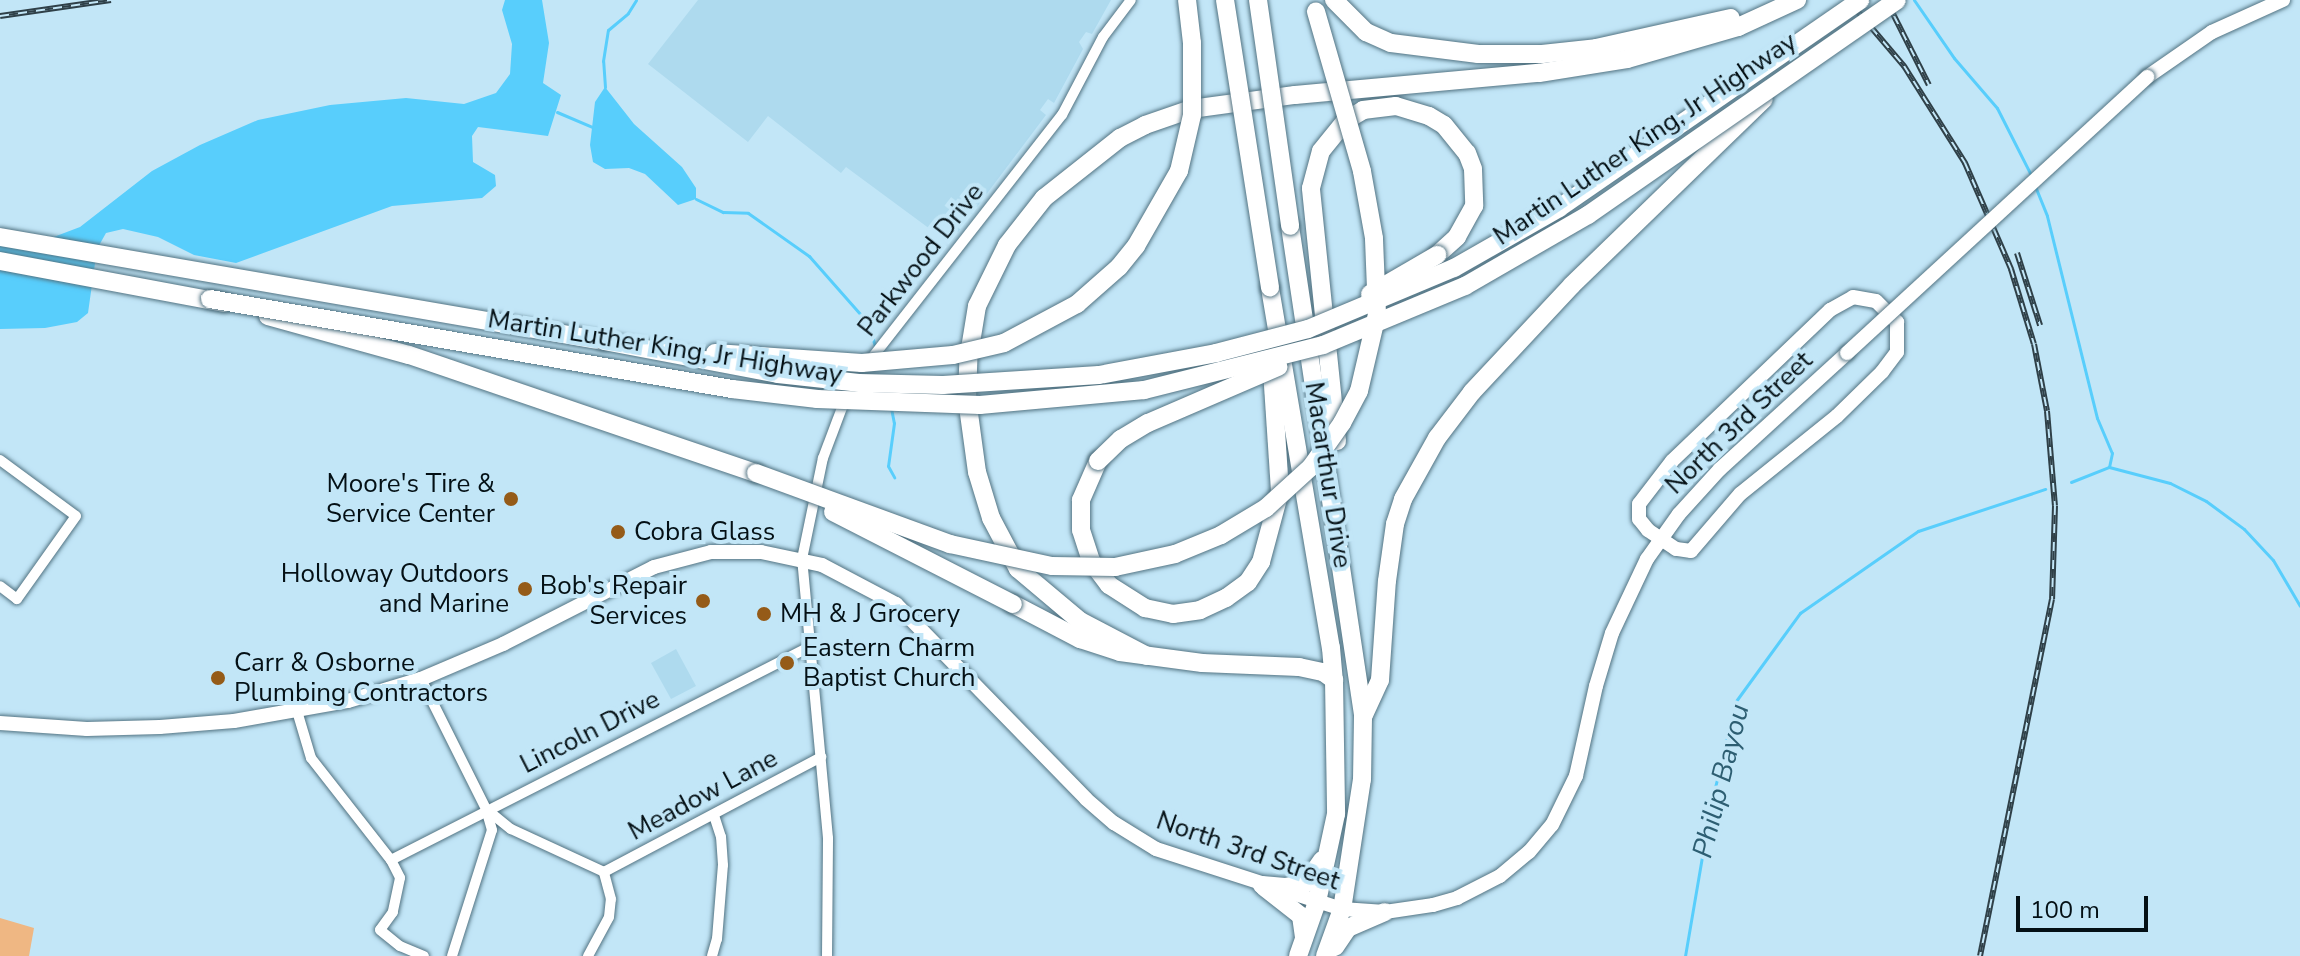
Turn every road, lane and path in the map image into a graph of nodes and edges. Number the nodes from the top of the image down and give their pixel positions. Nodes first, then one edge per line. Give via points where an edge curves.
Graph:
1 (1131, 0) edge
2 (1187, 0) edge
3 (1225, 0) edge
4 (1258, 0) edge
5 (1313, 0) edge
6 (1334, 0) edge
7 (1796, 0) edge
8 (1860, 0) edge
9 (1897, 0) edge
10 (2283, 0) edge
11 (1788, 76) junction
12 (0, 235) edge
13 (0, 261) edge
14 (1270, 289) junction
15 (210, 299) junction
16 (1308, 329) junction
17 (604, 341) junction
18 (1323, 345) junction
19 (0, 460) edge
20 (756, 473) junction
21 (1661, 539) junction
22 (1340, 543) junction
23 (802, 559) junction
24 (0, 586) edge
25 (811, 646) junction
26 (1147, 656) junction
27 (421, 679) junction
28 (1334, 680) junction
29 (297, 711) junction
30 (1363, 717) junction
31 (0, 723) edge
32 (821, 757) junction
33 (486, 809) junction
34 (1336, 814) junction
35 (714, 815) junction
36 (391, 860) junction
37 (604, 872) junction
38 (1262, 885) junction
39 (1317, 902) junction
40 (1342, 909) junction
41 (1385, 912) junction
42 (1301, 949) edge
43 (424, 956) edge
44 (452, 956) edge
45 (588, 956) edge
46 (712, 956) edge
47 (827, 956) edge
48 (1327, 956) edge

1 - 23 street, Parkwood Drive via 1103,37 1062,115 848,394 823,458
2 - 17 highway, bridge via 1193,102 1179,171 1151,224 1119,267 1048,322 978,351 862,363
3 - 14 highway, Macarthur Drive, bridge
4 - 22 highway, Macarthur Drive, bridge
5 - 20 highway, bridge via 1362,171 1374,238 1377,314 1359,391 1342,423 1311,467 1266,508 1175,554 1115,567 1052,566 950,544
6 - 7 highway via 1366,32 1391,43 1422,50 1518,54 1633,42
7 - 26 highway via 1738,27 1627,59 1539,73 1219,105 1145,125 1096,154 1044,198 993,269 977,306 967,399 977,472 991,518 1018,569 1080,621
8 - 16 highway, Martin Luther King, Jr Highway, bridge via 1559,208 1431,279
9 - 11 highway, Martin Luther King, Jr Highway, bridge
10 - 21 street, North 3rd Street, bridge via 2212,32 2147,77 1720,469
11 - 18 highway, Martin Luther King, Jr Highway, bridge via 1535,247 1430,302
11 - 30 highway, bridge via 1572,285 1463,403 1424,458 1403,499 1390,550 1380,680
12 - 17 highway, Martin Luther King, Jr Highway
13 - 15 highway, Martin Luther King, Jr Highway
14 - 18 highway, bridge via 1268,316 1280,491 1267,548 1248,582 1214,605 1188,613 1160,612 1121,596 1091,561 1081,530 1081,500 1098,461 1148,423
14 - 28 highway, Macarthur Drive
15 - 18 highway, Martin Luther King, Jr Highway, bridge via 732,389 890,404 1004,404 1130,392
15 - 20 highway, bridge via 409,355
16 - 17 highway, Martin Luther King, Jr Highway, bridge via 1099,375 943,385 778,374
16 - 22 highway, bridge via 1437,255 1457,237 1474,206 1473,169 1459,140 1429,116 1396,106 1363,110 1345,121 1321,151 1311,188 1343,508
19 - 24 street via 76,516 17,599
20 - 26 highway, bridge via 1080,639
21 - 21 street via 1691,551 1740,494 1873,381 1891,362 1900,341 1897,322 1885,307 1866,297 1842,302 1693,437 1639,504 1642,524
21 - 41 street, North 3rd Street via 1635,580 1612,633 1576,776 1552,825 1529,852 1481,888 1433,905
22 - 30 highway, Macarthur Drive
23 - 25 street, Parkwood Drive
23 - 27 street, North 3rd Street via 729,551 674,560
23 - 38 street, North 3rd Street via 867,586 905,611 1114,823 1156,849
25 - 32 street, Parkwood Drive
25 - 33 street, Lincoln Drive
26 - 28 highway via 1299,667
27 - 29 street, North 3rd Street
27 - 33 street
28 - 34 highway, Macarthur Drive
29 - 31 street, North 3rd Street via 160,727
29 - 36 street via 311,758
30 - 40 highway, Macarthur Drive via 1362,779
32 - 35 street, Meadow Lane
32 - 47 street, Parkwood Drive via 828,838
33 - 36 street, Lincoln Drive
33 - 37 street via 511,829
33 - 44 street via 492,830
34 - 38 highway via 1313,877 1296,886
34 - 39 highway, Macarthur Drive
35 - 37 street, Meadow Lane
35 - 46 street via 723,865
36 - 43 street via 400,878 399,893 380,930
37 - 45 street via 609,917
38 - 39 street, North 3rd Street
38 - 42 highway via 1301,916
39 - 40 street, North 3rd Street
39 - 42 highway, Macarthur Drive
40 - 41 street, North 3rd Street
40 - 48 highway, Macarthur Drive
41 - 48 highway via 1348,928

